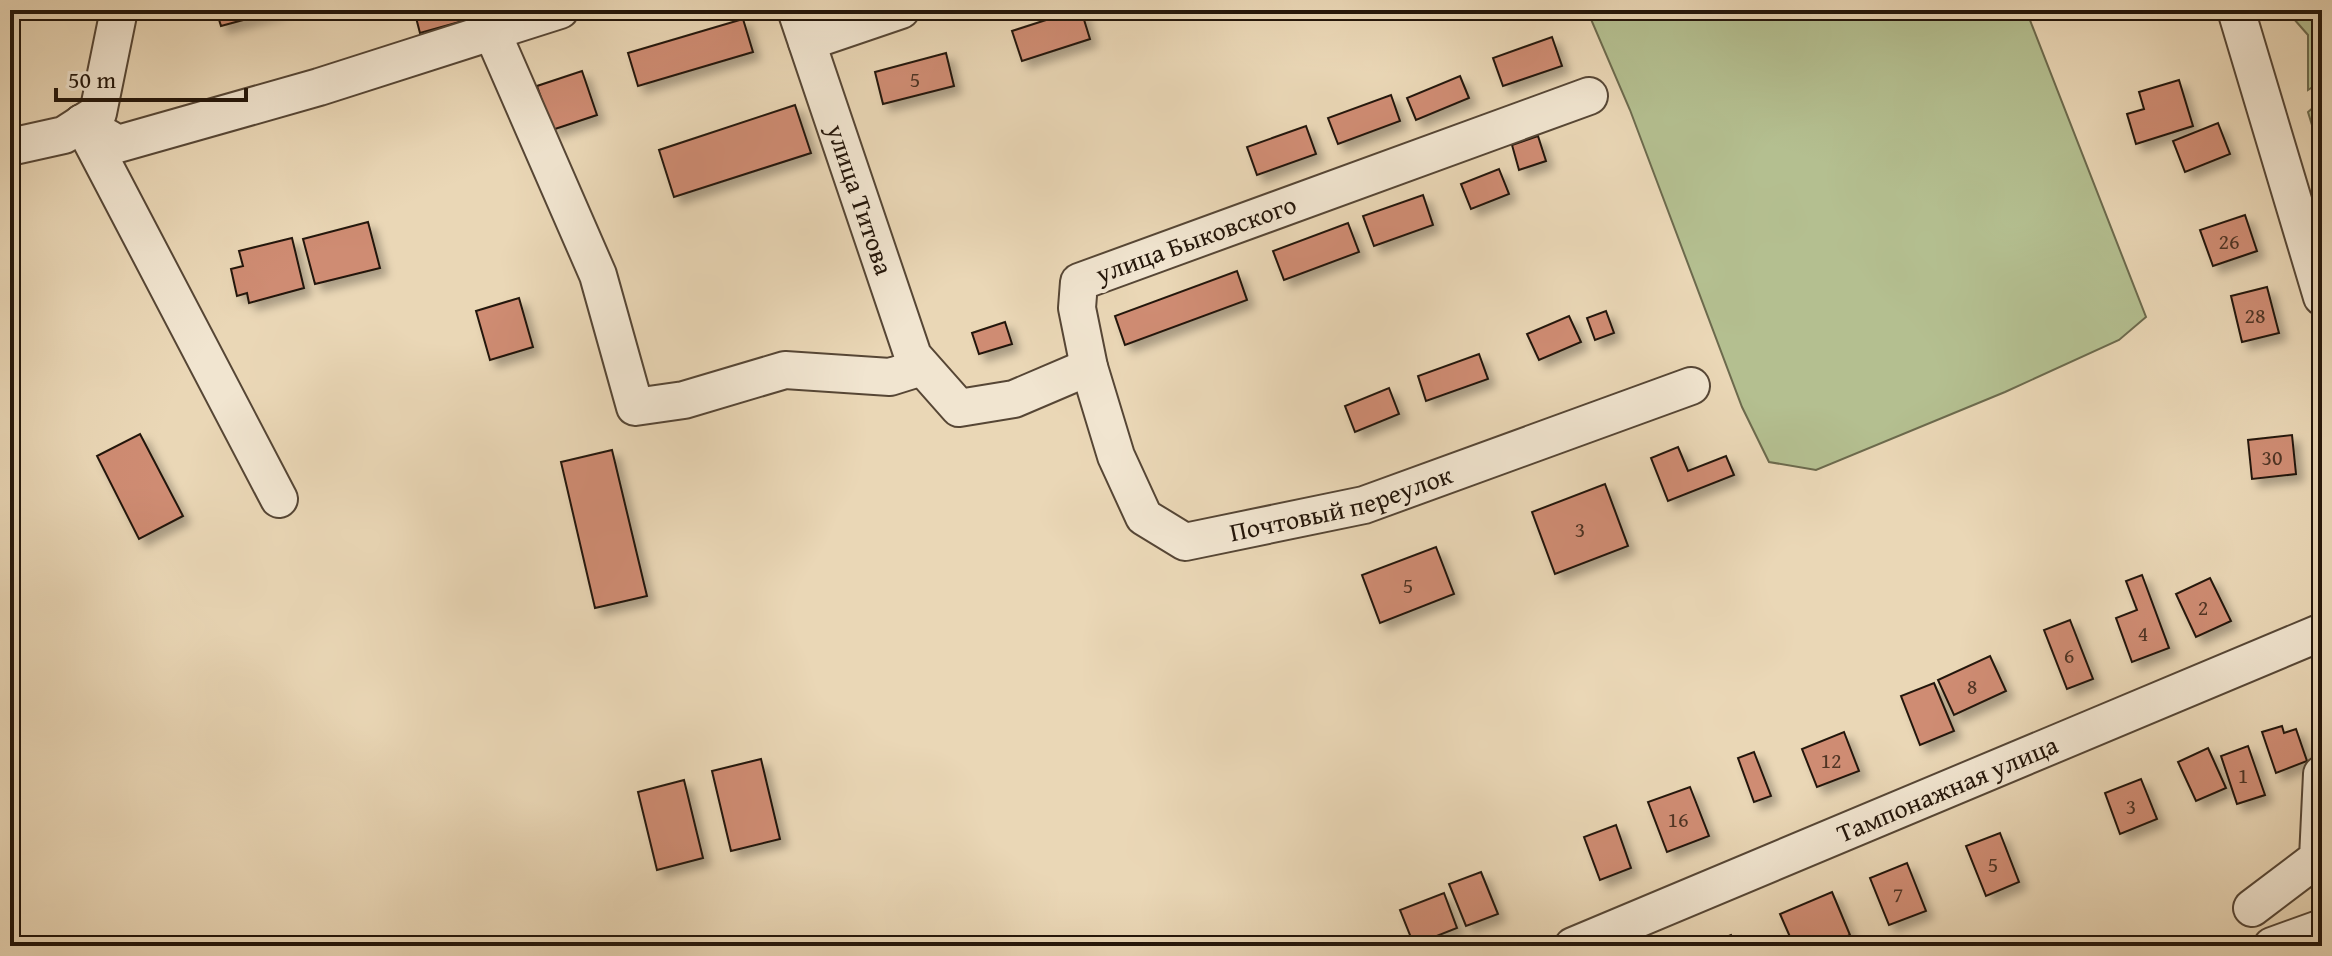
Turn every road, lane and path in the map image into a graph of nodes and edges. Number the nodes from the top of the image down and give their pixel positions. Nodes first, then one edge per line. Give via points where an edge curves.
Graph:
1 (119, 10) edge
2 (560, 10) edge
3 (901, 10) edge
4 (2236, 10) edge
5 (801, 26) edge
6 (492, 32) junction
7 (1589, 96) dead end
8 (73, 129) junction
9 (10, 147) edge
10 (2322, 297) edge
11 (917, 361) junction
12 (1089, 367) junction
13 (1691, 386) dead end
14 (279, 499) dead end
15 (2322, 632) edge
16 (2322, 774) edge
17 (2252, 908) dead end
18 (2322, 928) edge
19 (1573, 946) edge
20 (2272, 946) edge

1 - 8 street via 98,113
2 - 6 street
3 - 5 street, улица Титова
4 - 10 street
5 - 11 street, улица Титова
6 - 8 street via 118,144
6 - 11 street via 598,275 635,407 684,400 785,370 890,377
7 - 12 street, улица Быковского via 1079,282 1077,308
8 - 9 street
8 - 14 street
11 - 12 street via 959,408 1014,399
12 - 13 street, Почтовый переулок via 1116,456 1144,517 1185,542 1364,505
15 - 19 street, Тампонажная улица
16 - 17 street via 2318,858
18 - 20 street

